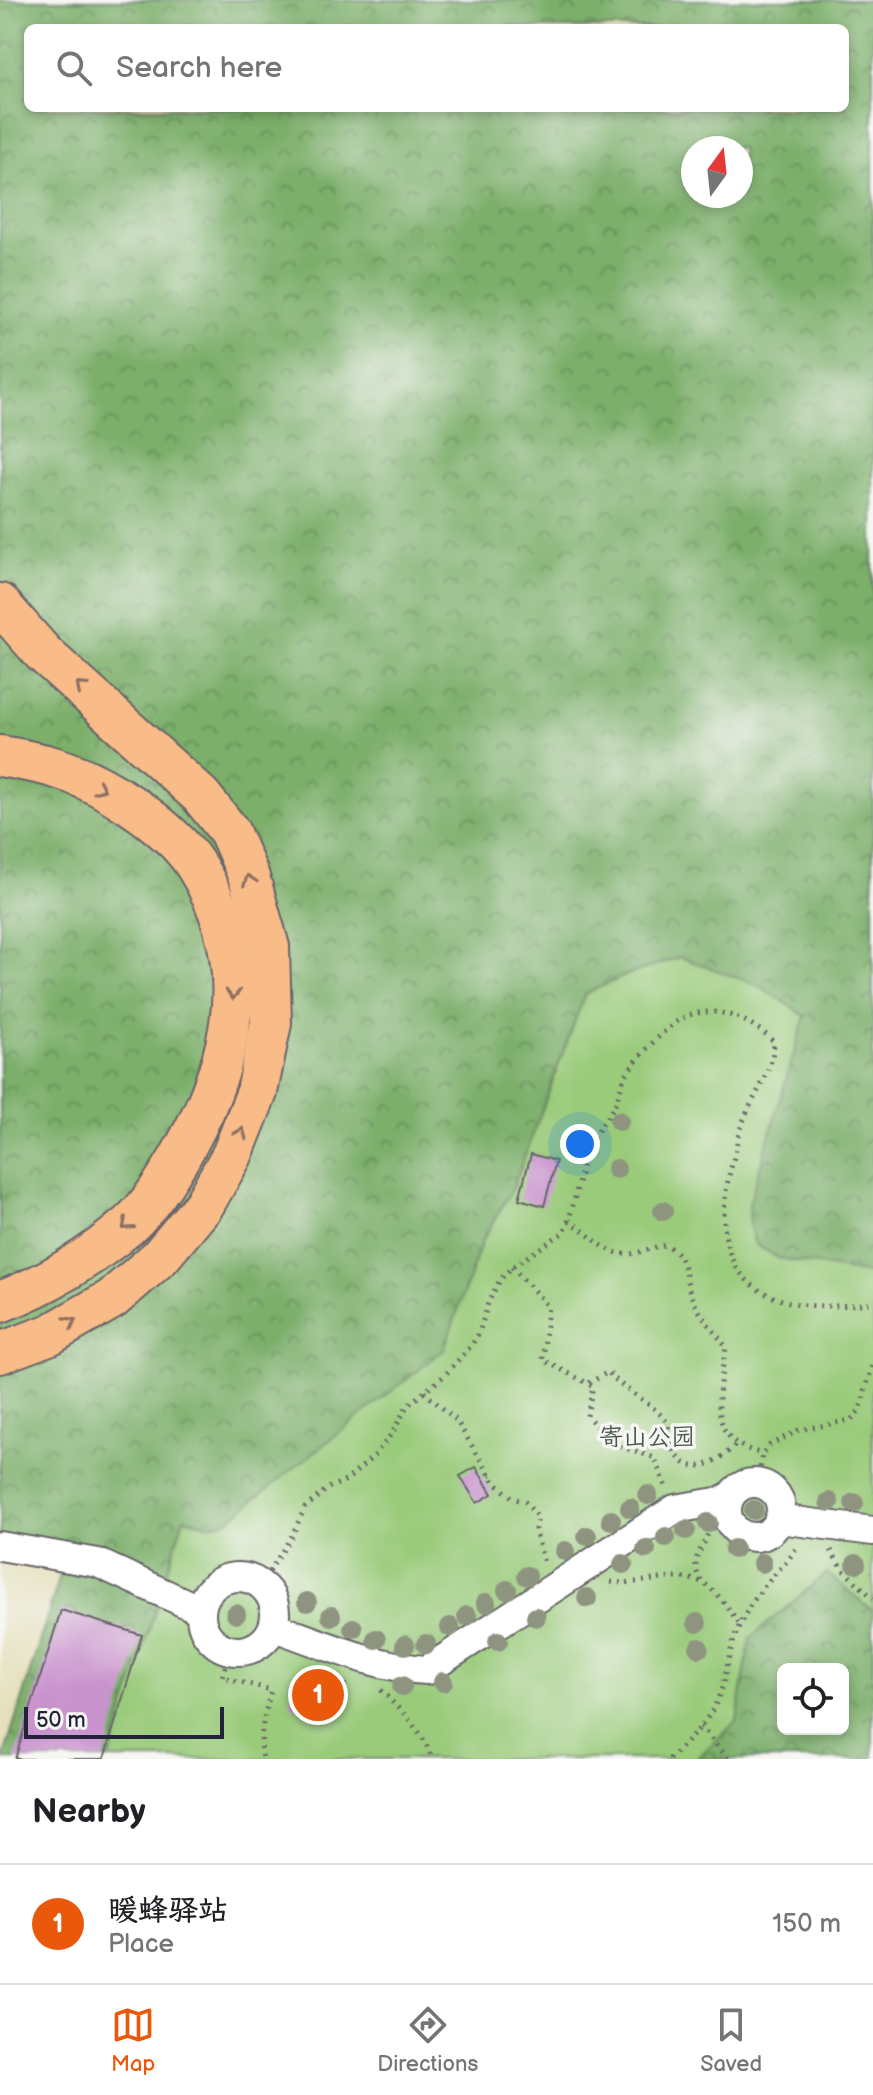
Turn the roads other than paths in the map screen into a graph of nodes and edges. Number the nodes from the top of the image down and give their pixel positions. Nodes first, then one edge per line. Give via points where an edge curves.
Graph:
1 (0, 604) edge
2 (0, 756) edge
3 (0, 1302) edge
4 (0, 1353) edge
5 (722, 1501) junction
6 (779, 1519) junction
7 (873, 1531) edge
8 (0, 1546) edge
9 (200, 1610) junction
10 (274, 1627) junction

4 -> 1 highway via 51,1334 112,1299 160,1257 203,1206 232,1155 257,1092 271,1023 269,947 229,831 201,796 43,653
2 -> 3 highway via 55,767 111,792 157,823 195,864 220,915 233,967 232,1017 219,1071 202,1117 170,1174 131,1223 100,1247
5 - 6 street via 734,1529 748,1537 764,1535
5 - 6 street via 737,1487 767,1485 778,1496
5 - 10 street via 675,1509 427,1670 369,1660
6 - 7 street
8 - 9 street via 98,1563
9 - 10 street via 213,1643 230,1651 248,1651 264,1642
9 - 10 street via 206,1593 220,1581 237,1576 255,1580 269,1592 276,1609

